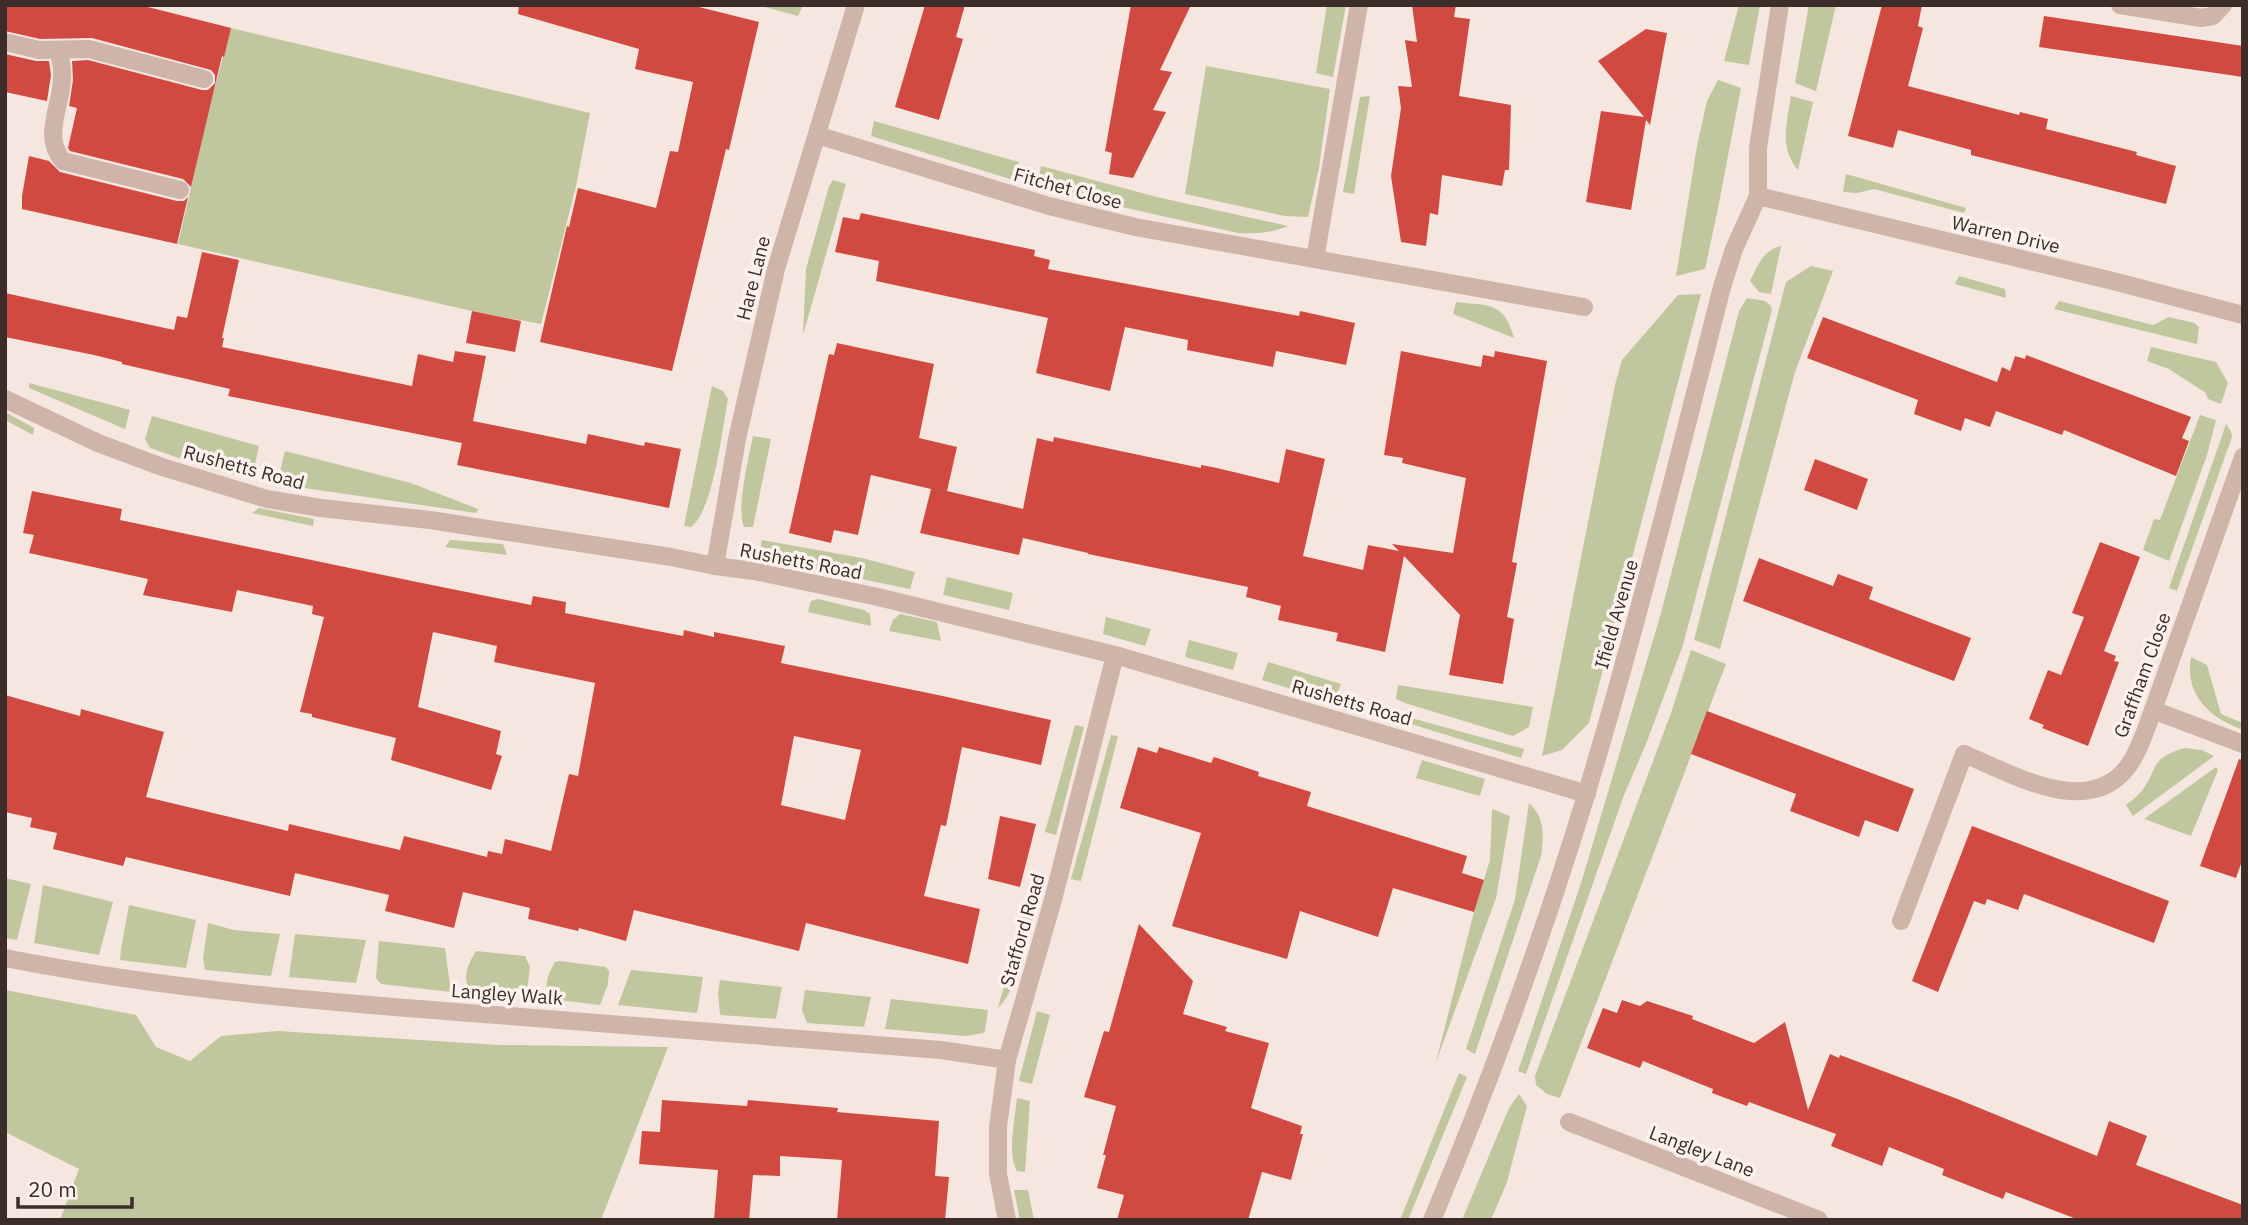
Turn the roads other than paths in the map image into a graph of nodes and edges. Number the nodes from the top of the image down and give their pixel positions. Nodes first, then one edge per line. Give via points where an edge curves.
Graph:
1 (856, 5) edge
2 (1359, 5) edge
3 (1780, 5) edge
4 (2120, 5) edge
5 (2223, 5) edge
6 (5, 42) edge
7 (58, 51) junction
8 (204, 79) dead end
9 (817, 135) junction
10 (180, 190) dead end
11 (1758, 196) junction
12 (1315, 259) junction
13 (1584, 307) dead end
14 (2243, 315) edge
15 (5, 399) edge
16 (2243, 457) edge
17 (715, 566) junction
18 (1115, 655) junction
19 (2153, 710) junction
20 (2243, 744) edge
21 (1587, 794) junction
22 (1901, 921) dead end
23 (5, 958) edge
24 (1007, 1060) junction
25 (1569, 1122) dead end
26 (1007, 1220) edge
27 (1432, 1220) edge
28 (1819, 1220) edge

1 - 9 street, Hare Lane
2 - 12 street
3 - 11 street, Ifield Avenue via 1758,148
4 - 5 street via 2201,18 2213,16
6 - 7 street
7 - 8 street via 89,49
7 - 10 street via 62,81 53,133 56,153 63,161
9 - 12 street, Fitchet Close via 1049,206 1135,227
9 - 17 street, Hare Lane via 773,282 737,439
11 - 14 street, Warren Drive
11 - 21 street, Ifield Avenue via 1722,287 1647,584
12 - 13 street, Fitchet Close
15 - 17 street, Rushetts Road via 111,448 267,499
16 - 19 street, Graffham Close
17 - 18 street, Rushetts Road via 878,597
18 - 21 street, Rushetts Road
18 - 24 street, Stafford Road
19 - 20 street
19 - 22 street, Graffham Close via 2127,768 2090,790 2068,793 2048,788 1964,754
21 - 27 street, Ifield Avenue via 1491,1073
23 - 24 street, Langley Walk via 214,990
24 - 26 street, Stafford Road via 998,1127 998,1174
25 - 28 street, Langley Lane

